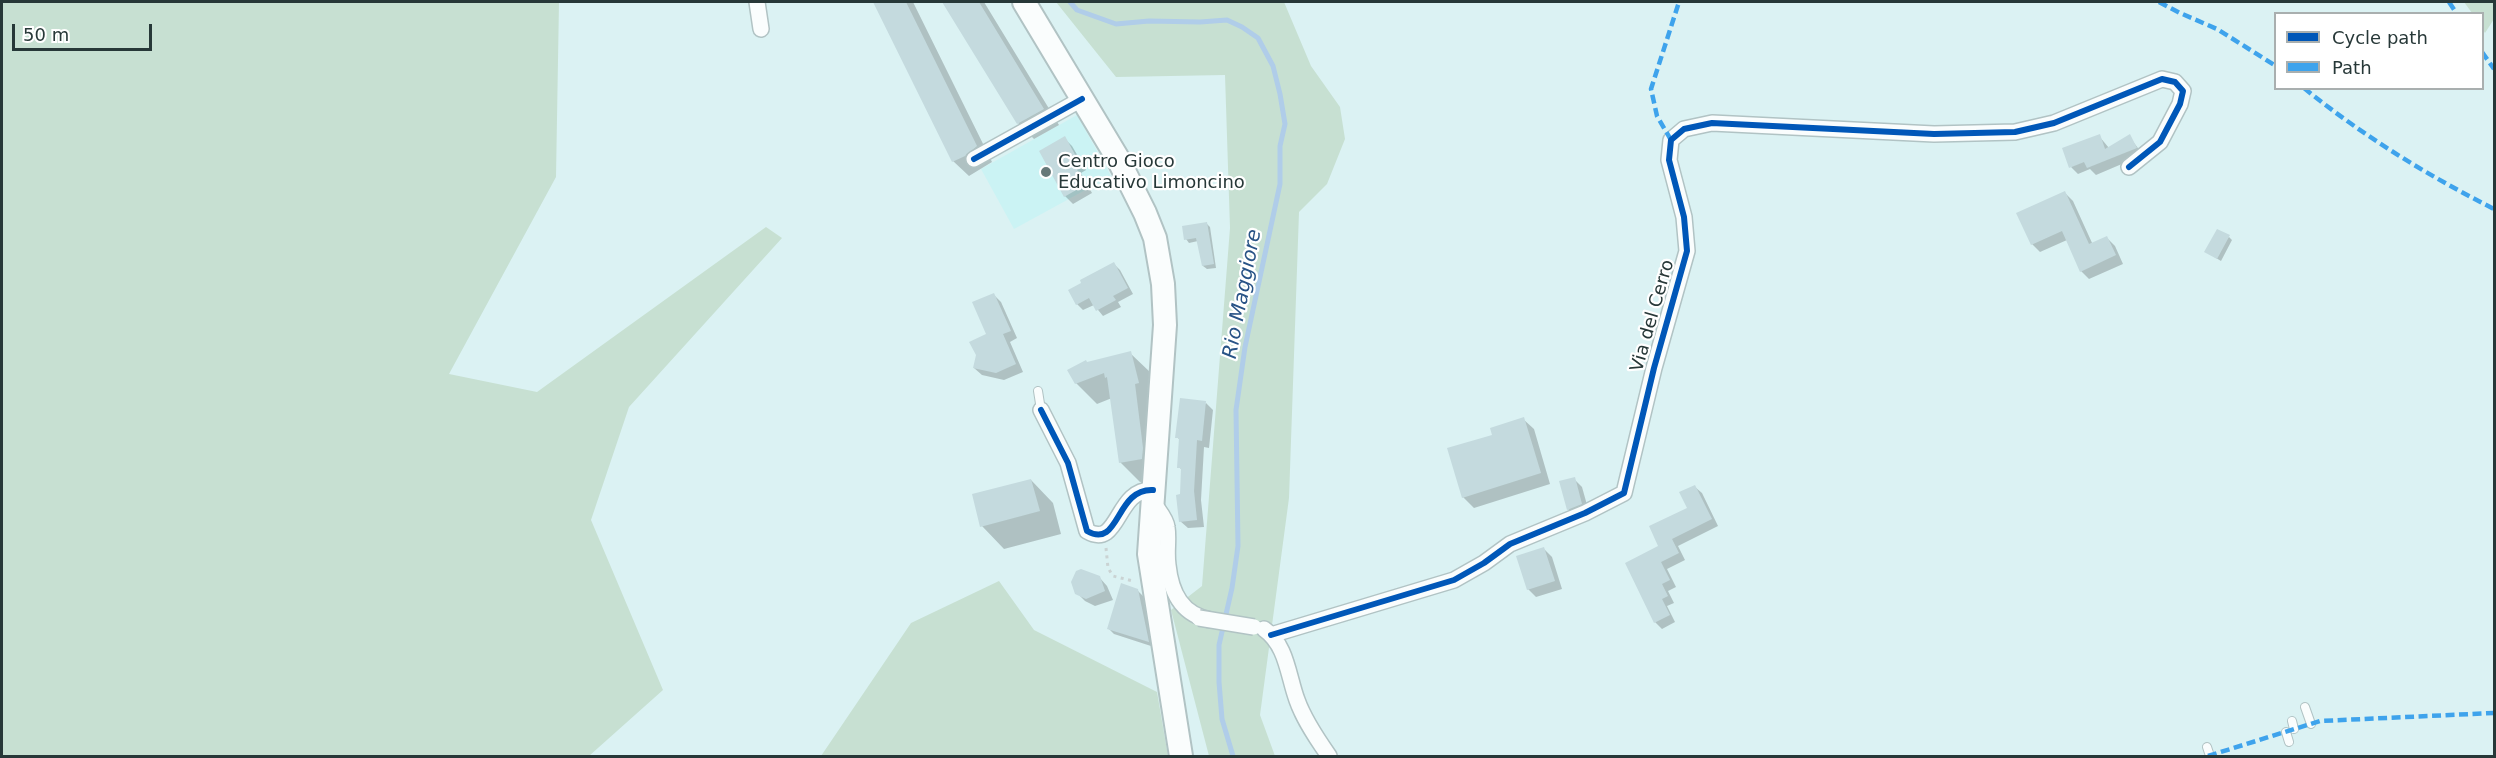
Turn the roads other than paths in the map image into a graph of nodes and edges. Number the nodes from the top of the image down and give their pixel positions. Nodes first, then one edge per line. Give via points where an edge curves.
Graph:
1 (757, 2) edge
2 (1024, 2) edge
3 (761, 29) dead end
4 (1082, 99) junction
5 (974, 159) dead end
6 (2129, 167) dead end
7 (1038, 391) dead end
8 (1041, 410) joint
9 (1153, 496) junction
10 (1271, 635) junction
11 (2305, 707) dead end
12 (2311, 724) dead end
13 (2290, 727) dead end
14 (2289, 742) dead end
15 (2207, 747) dead end
16 (1181, 756) edge
17 (1329, 756) edge
18 (2210, 756) edge

1 - 3 street
2 - 4 main road
4 - 5 street
4 - 9 main road via 1117,157 1155,238 1165,325
6 - 10 street, Via del Cerro via 2160,142 2180,104 2182,91 2175,82 2162,79 2054,123 2015,132 1934,134 1712,123 1684,129 1671,140 1669,160 1684,218 1687,251 1624,493 1510,544 1454,580
7 - 8 lane
8 - 9 street via 1068,463 1087,531 1102,535 1109,530 1134,493 1142,489
9 - 10 street, bridge via 1167,525 1168,566 1176,597 1184,608 1199,618 1254,627
9 - 16 main road via 1149,554
10 - 17 street via 1285,658 1297,701
11 - 12 lane
13 - 14 lane
15 - 18 lane

